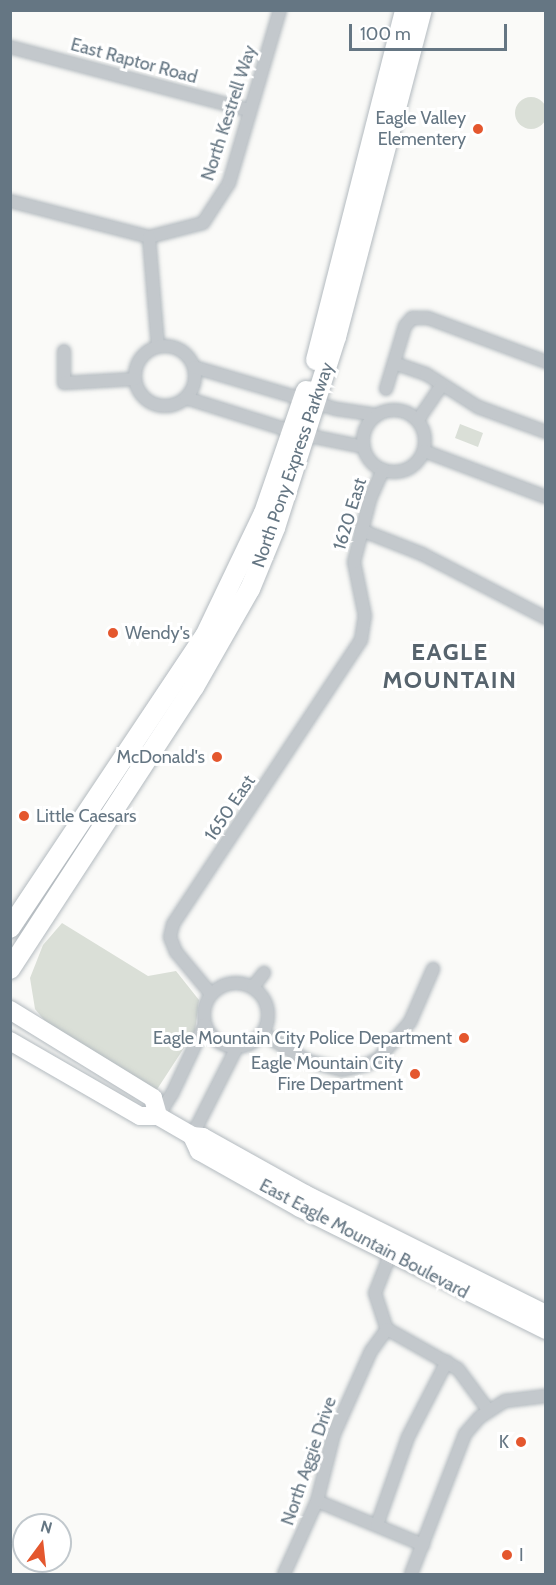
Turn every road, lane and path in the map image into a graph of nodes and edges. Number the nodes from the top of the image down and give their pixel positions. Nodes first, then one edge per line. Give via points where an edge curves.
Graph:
1 (280, 10) edge
2 (405, 10) edge
3 (422, 10) edge
4 (10, 47) edge
5 (249, 110) junction
6 (10, 201) edge
7 (149, 237) junction
8 (158, 346) junction
9 (64, 351) dead end
10 (546, 362) edge
11 (394, 363) junction
12 (194, 367) junction
13 (135, 379) junction
14 (441, 386) junction
15 (386, 389) dead end
16 (186, 398) junction
17 (309, 401) junction
18 (377, 415) junction
19 (418, 420) junction
20 (546, 432) edge
21 (299, 433) junction
22 (364, 447) junction
23 (424, 451) junction
24 (383, 470) junction
25 (546, 497) edge
26 (361, 530) junction
27 (546, 618) edge
28 (324, 701) joint
29 (10, 928) edge
30 (10, 969) edge
31 (434, 969) dead end
32 (264, 973) dead end
33 (253, 987) junction
34 (211, 994) junction
35 (10, 1010) edge
36 (205, 1024) junction
37 (262, 1034) junction
38 (10, 1041) edge
39 (237, 1047) junction
40 (158, 1116) junction
41 (192, 1136) junction
42 (390, 1255) junction
43 (546, 1314) edge
44 (387, 1329) junction
45 (546, 1330) edge
46 (447, 1361) junction
47 (546, 1396) edge
48 (484, 1414) junction
49 (317, 1501) junction
50 (377, 1525) junction
51 (423, 1545) junction
52 (285, 1575) edge
53 (411, 1575) edge

1 - 5 street, North Kestrell Way
2 - 17 main road, North Pony Express Parkway
3 - 17 main road, North Pony Express Parkway
4 - 5 street, East Raptor Road
5 - 7 street, North Kestrell Way via 229,183 203,223
6 - 7 street
7 - 8 street
8 - 12 street via 180,349
8 - 13 street via 142,356
9 - 13 street via 64,383
10 - 11 street via 428,318 412,318 405,326
11 - 14 street via 426,374
11 - 15 street
12 - 16 street via 194,385
12 - 17 street
13 - 16 street via 142,396 157,405 174,405
14 - 19 street
14 - 20 street via 478,407
16 - 21 street
17 - 18 street
17 - 21 main road, North Pony Express Parkway
18 - 19 street via 403,411
18 - 22 street via 365,429
19 - 23 street via 425,435
21 - 22 street
21 - 29 main road, North Pony Express Parkway via 232,586 194,656
21 - 30 main road, North Pony Express Parkway via 275,528 223,639
22 - 24 street via 370,461
23 - 24 street via 412,467 393,472
23 - 25 street
24 - 26 street, 1620 East
26 - 27 street via 422,554
26 - 28 street, 1620 East via 354,562 365,616 361,640
28 - 34 street, 1650 East via 173,924 170,937 176,952
31 - 37 street via 410,1022 379,1058 342,1070 308,1061
32 - 33 street
33 - 34 street via 231,983
33 - 37 street via 266,1003 267,1024
34 - 36 street via 204,1008
35 - 40 street, East Eagle Mountain Boulevard via 153,1098
36 - 39 street via 218,1041
36 - 40 street
37 - 39 street
38 - 40 street, East Eagle Mountain Boulevard via 140,1116
39 - 41 street
40 - 41 street, East Eagle Mountain Boulevard
41 - 42 street, East Eagle Mountain Boulevard via 199,1151
41 - 43 street, East Eagle Mountain Boulevard via 203,1137 315,1200
42 - 44 street via 375,1293
42 - 45 street, East Eagle Mountain Boulevard
44 - 46 street
44 - 49 street, North Aggie Drive via 371,1351 334,1434
46 - 48 street via 471,1383
46 - 50 street via 408,1437
47 - 48 street via 514,1398
48 - 51 street via 460,1442
49 - 50 street
49 - 52 street, North Aggie Drive
50 - 51 street
51 - 53 street

